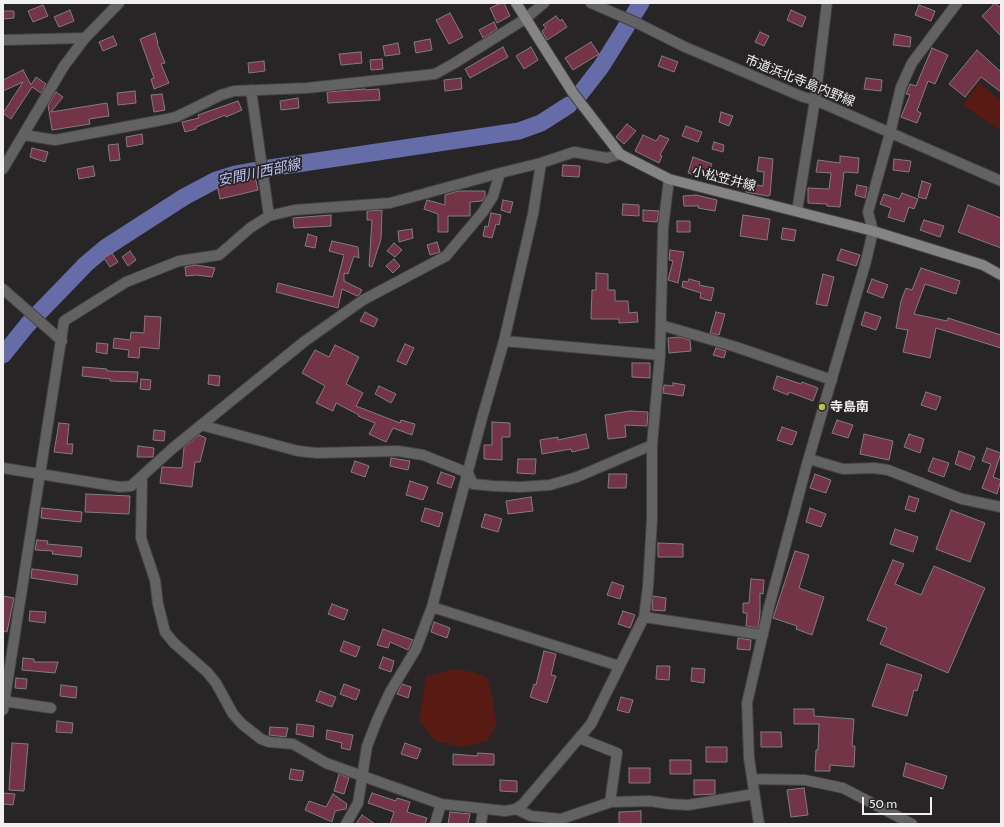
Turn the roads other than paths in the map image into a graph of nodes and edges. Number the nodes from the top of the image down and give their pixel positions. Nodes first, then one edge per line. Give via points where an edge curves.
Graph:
1 (119, 3) edge
2 (516, 3) edge
3 (544, 3) edge
4 (591, 3) edge
5 (827, 3) edge
6 (957, 3) edge
7 (525, 19) junction
8 (86, 38) junction
9 (3, 40) edge
10 (251, 90) junction
11 (815, 100) junction
12 (890, 133) junction
13 (24, 135) junction
14 (620, 154) junction
15 (541, 163) junction
16 (3, 169) edge
17 (500, 174) junction
18 (669, 179) junction
19 (1001, 181) edge
20 (797, 210) junction
21 (269, 216) junction
22 (873, 231) junction
23 (1001, 274) edge
24 (3, 289) edge
25 (661, 325) junction
26 (62, 341) junction
27 (504, 341) junction
28 (660, 355) junction
29 (832, 380) junction
30 (201, 425) junction
31 (652, 445) junction
32 (809, 459) junction
33 (3, 468) edge
34 (468, 473) junction
35 (41, 474) junction
36 (142, 476) junction
37 (1001, 507) edge
38 (432, 607) junction
39 (644, 617) junction
40 (763, 635) junction
41 (619, 666) junction
42 (3, 704) edge
43 (52, 708) dead end
44 (579, 738) junction
45 (363, 774) junction
46 (752, 779) junction
47 (754, 794) junction
48 (610, 802) junction
49 (442, 804) junction
50 (516, 809) junction
51 (483, 810) junction
52 (346, 824) edge
53 (435, 824) edge
54 (481, 824) edge
55 (759, 824) edge
56 (912, 824) edge

1 - 8 street
2 - 7 main road, 小松笠井線
3 - 7 street
4 - 11 street, 市道浜北寺島内野線 via 699,53
5 - 11 street
6 - 12 street via 912,63 901,87
7 - 10 street via 435,74 307,88
7 - 14 main road, 小松笠井線 via 573,93
8 - 9 street
8 - 13 street via 64,66
10 - 13 street via 221,95 176,117 71,138 55,140
10 - 21 street
11 - 12 street, 市道浜北寺島内野線
11 - 20 street
12 - 19 street, 市道浜北寺島内野線
12 - 22 street via 868,212
13 - 16 street
14 - 15 street via 607,158 574,152
14 - 18 main road, 小松笠井線
15 - 17 street
15 - 27 street via 533,214
17 - 21 street via 390,203 294,210
17 - 30 street via 493,196 483,212 446,256 363,300 339,316
18 - 20 main road, 小松笠井線
18 - 25 street via 663,228
20 - 22 main road, 小松笠井線
21 - 26 street via 250,228 219,255 179,261 126,282 64,321
22 - 23 main road, 小松笠井線 via 983,265
22 - 29 street via 856,302
24 - 26 street
25 - 28 street
25 - 29 street via 736,346
26 - 35 street
27 - 28 street
27 - 34 street
28 - 31 street
29 - 32 street
30 - 34 street via 298,451 408,452
30 - 36 street
31 - 34 street via 577,477 550,485 520,487 473,484
31 - 39 street via 652,519
32 - 37 street via 843,469 888,470 962,498
32 - 40 street
33 - 35 street
34 - 38 street
35 - 36 street via 120,487 137,483
35 - 42 street
36 - 45 street via 141,538 155,580 165,632 207,672 242,724 262,739 292,744 317,759
38 - 41 street
38 - 45 street via 416,649 390,692 378,718 367,746
39 - 40 street
39 - 41 street
40 - 46 street via 748,702 747,735
41 - 44 street via 591,724
42 - 43 street
44 - 48 street via 617,753
44 - 50 street
45 - 49 street
45 - 52 street via 358,803
46 - 47 street
46 - 56 street via 805,780 843,788
47 - 48 street via 688,805 650,801
47 - 55 street
48 - 50 street via 561,819 531,816
49 - 51 street
49 - 53 street
50 - 51 street
51 - 54 street

